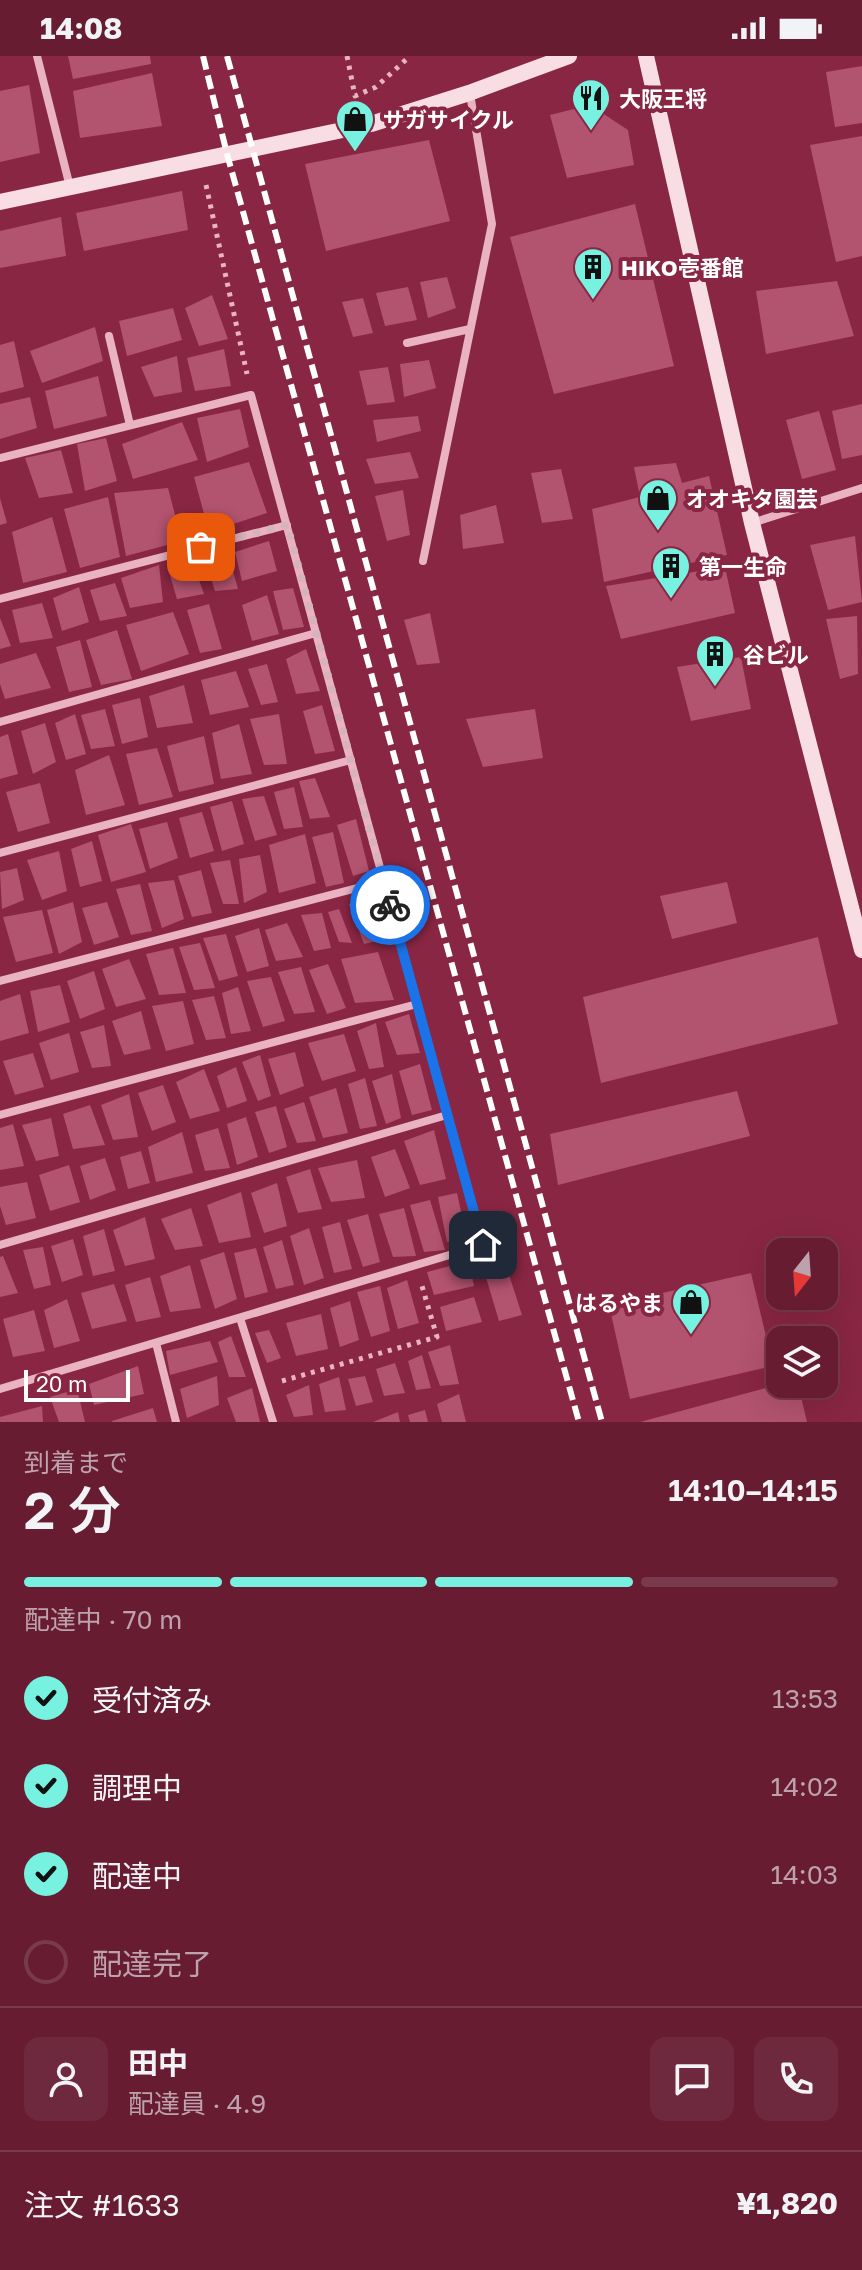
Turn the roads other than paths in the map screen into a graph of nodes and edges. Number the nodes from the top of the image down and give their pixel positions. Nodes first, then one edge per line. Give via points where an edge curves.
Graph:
1 (37, 56) edge
2 (569, 56) edge
3 (646, 56) edge
4 (469, 93) junction
5 (70, 188) junction
6 (0, 202) edge
7 (470, 329) junction
8 (109, 336) dead end
9 (407, 343) dead end
10 (130, 425) junction
11 (0, 458) edge
12 (862, 488) edge
13 (752, 523) junction
14 (287, 525) junction
15 (423, 561) dead end
16 (0, 599) edge
17 (316, 633) junction
18 (0, 722) edge
19 (351, 760) junction
20 (0, 853) edge
21 (384, 881) junction
22 (862, 950) edge
23 (0, 981) edge
24 (417, 1004) junction
25 (0, 1115) edge
26 (447, 1115) junction
27 (0, 1245) edge
28 (240, 1318) junction
29 (156, 1343) junction
30 (0, 1389) edge
31 (176, 1422) edge
32 (273, 1422) edge

1 - 5 street
2 - 4 street
3 - 13 street
4 - 5 street via 371,124
4 - 7 street via 492,224
5 - 6 street
7 - 9 street
7 - 15 street
8 - 10 street
10 - 11 street
10 - 14 street via 251,395
12 - 13 street
13 - 22 street
14 - 16 street
14 - 17 street
17 - 18 street
17 - 19 street
19 - 20 street
19 - 21 street
21 - 23 street
21 - 24 street
24 - 25 street
24 - 26 street
26 - 27 street
26 - 28 street via 483,1245
28 - 29 street
28 - 32 street
29 - 30 street
29 - 31 street

